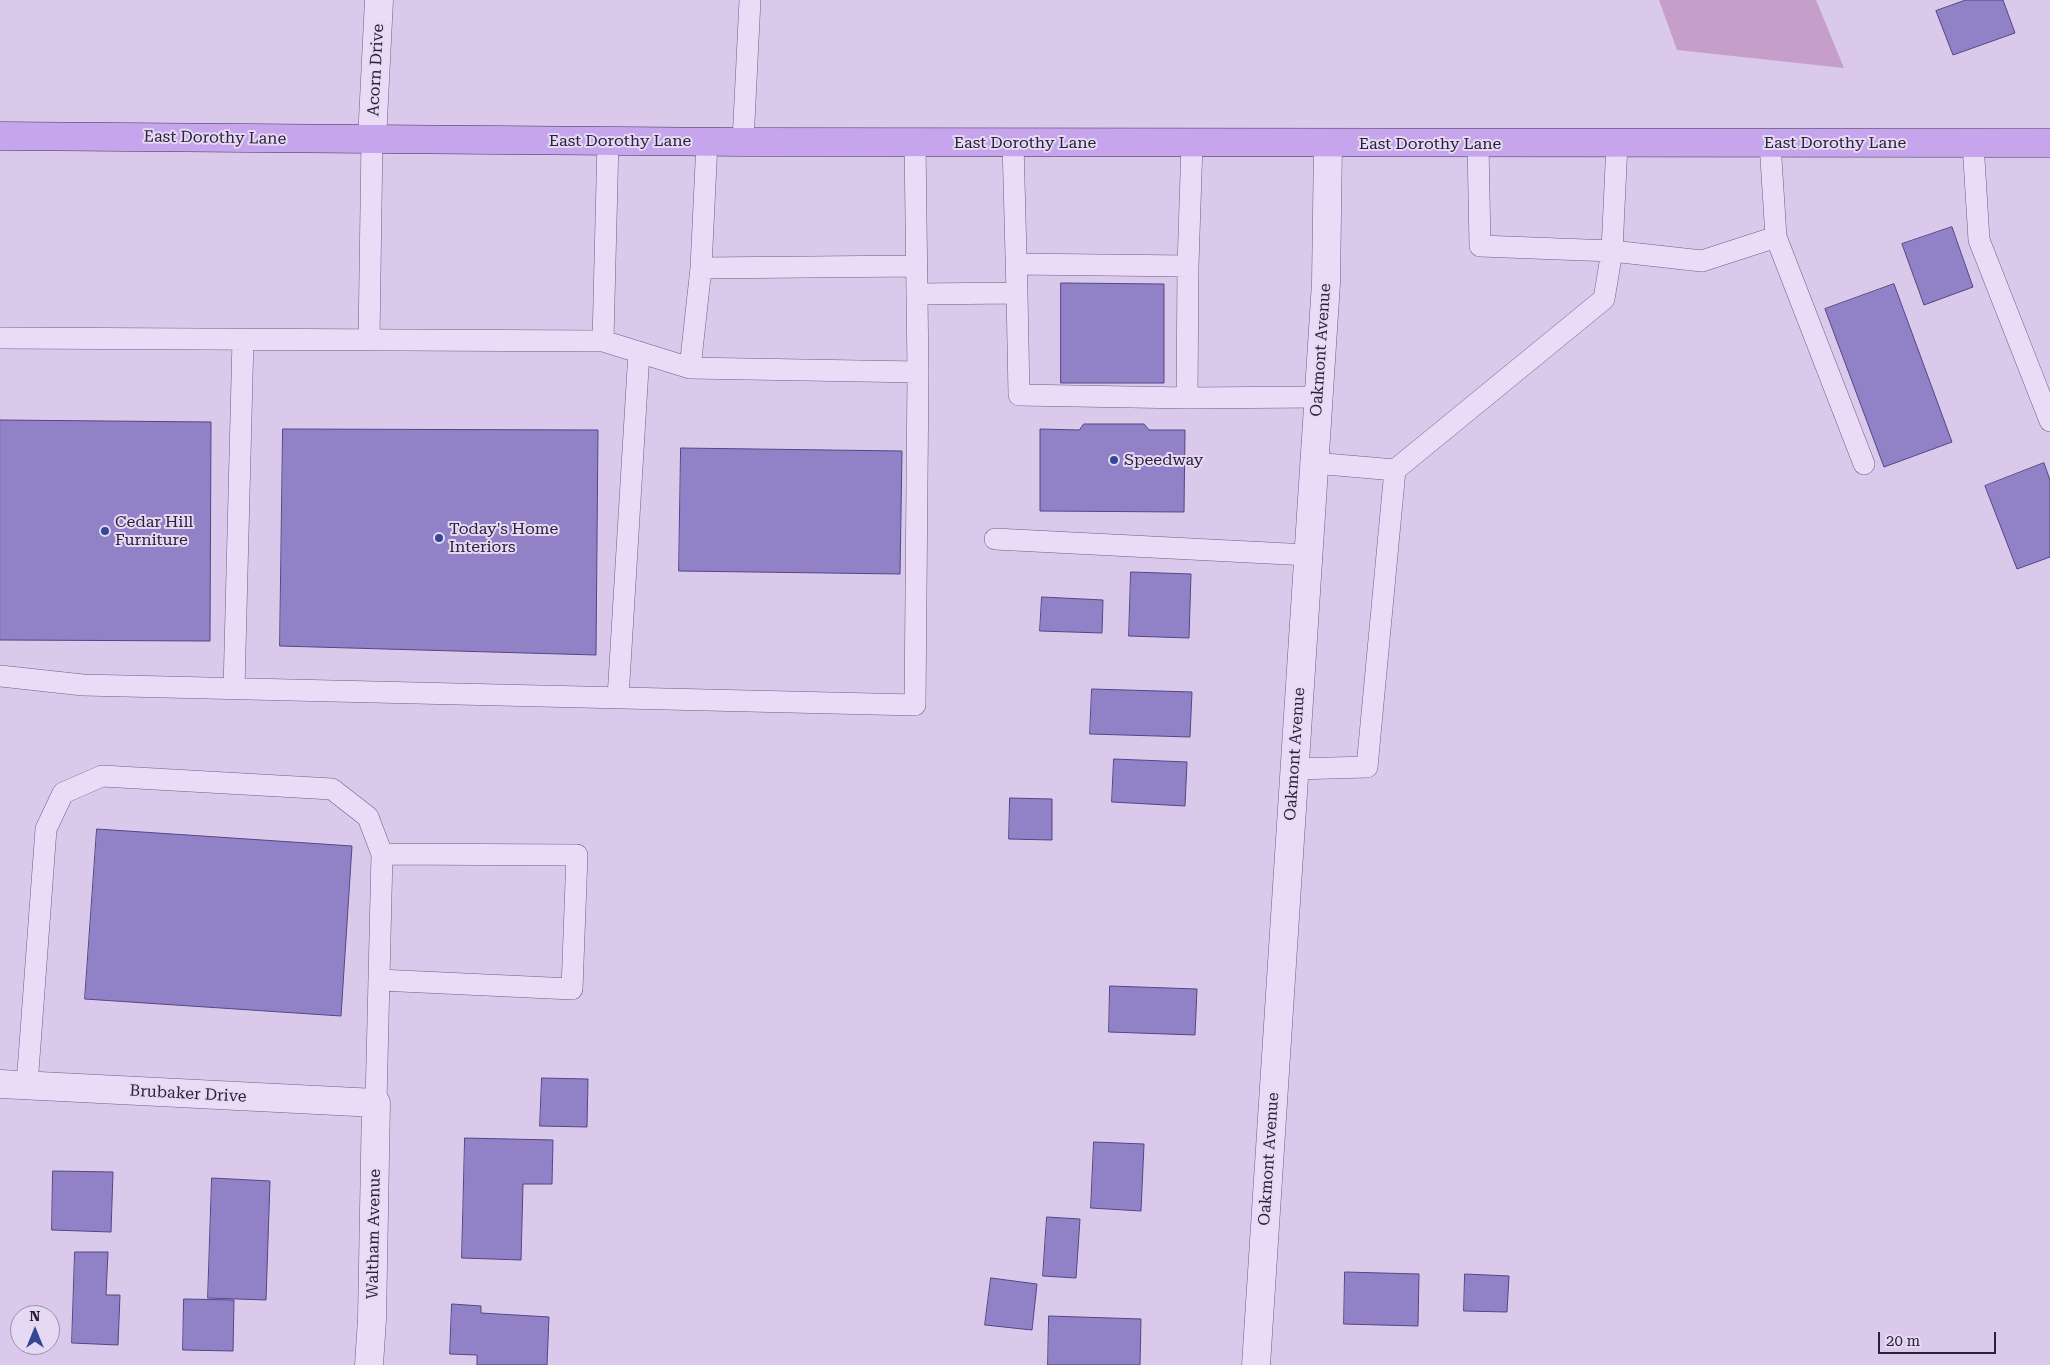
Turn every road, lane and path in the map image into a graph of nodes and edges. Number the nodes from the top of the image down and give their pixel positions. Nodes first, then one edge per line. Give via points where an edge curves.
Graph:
1 (379, 0) edge
2 (750, 0) edge
3 (0, 136) edge
4 (372, 140) junction
5 (608, 141) junction
6 (707, 142) junction
7 (743, 142) junction
8 (915, 142) junction
9 (1013, 143) junction
10 (1192, 143) junction
11 (1617, 143) junction
12 (1770, 143) junction
13 (1973, 143) junction
14 (2050, 143) edge
15 (1328, 144) junction
16 (1478, 144) junction
17 (1776, 237) junction
18 (1612, 251) junction
19 (1016, 264) junction
20 (917, 266) junction
21 (1188, 266) junction
22 (701, 268) junction
23 (1017, 293) junction
24 (917, 294) junction
25 (0, 338) edge
26 (242, 339) junction
27 (370, 340) junction
28 (603, 341) junction
29 (639, 352) junction
30 (690, 368) junction
31 (918, 372) junction
32 (1318, 397) junction
33 (1187, 398) junction
34 (2050, 421) edge
35 (1314, 463) junction
36 (1864, 464) dead end
37 (1395, 470) junction
38 (995, 539) dead end
39 (1308, 555) junction
40 (0, 676) edge
41 (234, 689) junction
42 (618, 698) junction
43 (1294, 769) junction
44 (382, 854) junction
45 (380, 980) junction
46 (0, 1084) edge
47 (27, 1086) junction
48 (376, 1103) junction
49 (369, 1365) edge
50 (1256, 1365) edge

1 - 4 street, Acorn Drive
2 - 7 lane
3 - 4 main road, East Dorothy Lane
4 - 5 main road, East Dorothy Lane
4 - 27 lane
5 - 6 main road, East Dorothy Lane
5 - 28 lane
6 - 7 main road, East Dorothy Lane
6 - 22 lane
7 - 8 main road, East Dorothy Lane
8 - 9 main road, East Dorothy Lane
8 - 20 lane
9 - 10 main road, East Dorothy Lane
9 - 19 lane
10 - 15 main road, East Dorothy Lane
10 - 21 lane
11 - 12 main road, East Dorothy Lane
11 - 16 main road, East Dorothy Lane
11 - 18 lane
12 - 13 main road, East Dorothy Lane
12 - 17 lane
13 - 14 main road, East Dorothy Lane
13 - 34 lane via 1979,240
15 - 16 main road, East Dorothy Lane
15 - 32 street, Oakmont Avenue via 1326,283
16 - 18 lane via 1480,246
17 - 18 lane via 1702,261
17 - 36 lane
18 - 37 lane via 1604,299
19 - 21 lane
19 - 23 lane
20 - 22 lane
20 - 24 lane
21 - 33 lane
22 - 30 lane
23 - 24 lane
23 - 33 lane via 1019,395
24 - 31 lane
25 - 26 lane
26 - 27 lane
26 - 41 lane
27 - 28 lane
28 - 29 lane
29 - 30 lane
29 - 42 lane
30 - 31 lane
31 - 42 lane via 915,705
32 - 33 lane
32 - 35 street, Oakmont Avenue
35 - 37 lane
35 - 39 street, Oakmont Avenue
37 - 43 lane via 1367,766
38 - 39 lane
39 - 43 street, Oakmont Avenue
40 - 41 lane via 83,685
41 - 42 lane
43 - 50 street, Oakmont Avenue
44 - 45 lane
44 - 45 lane via 577,855 572,989
44 - 47 lane via 368,817 332,789 102,776 63,792 46,829
45 - 48 lane
46 - 47 street, Brubaker Drive
47 - 48 street, Brubaker Drive
48 - 49 street, Waltham Avenue

